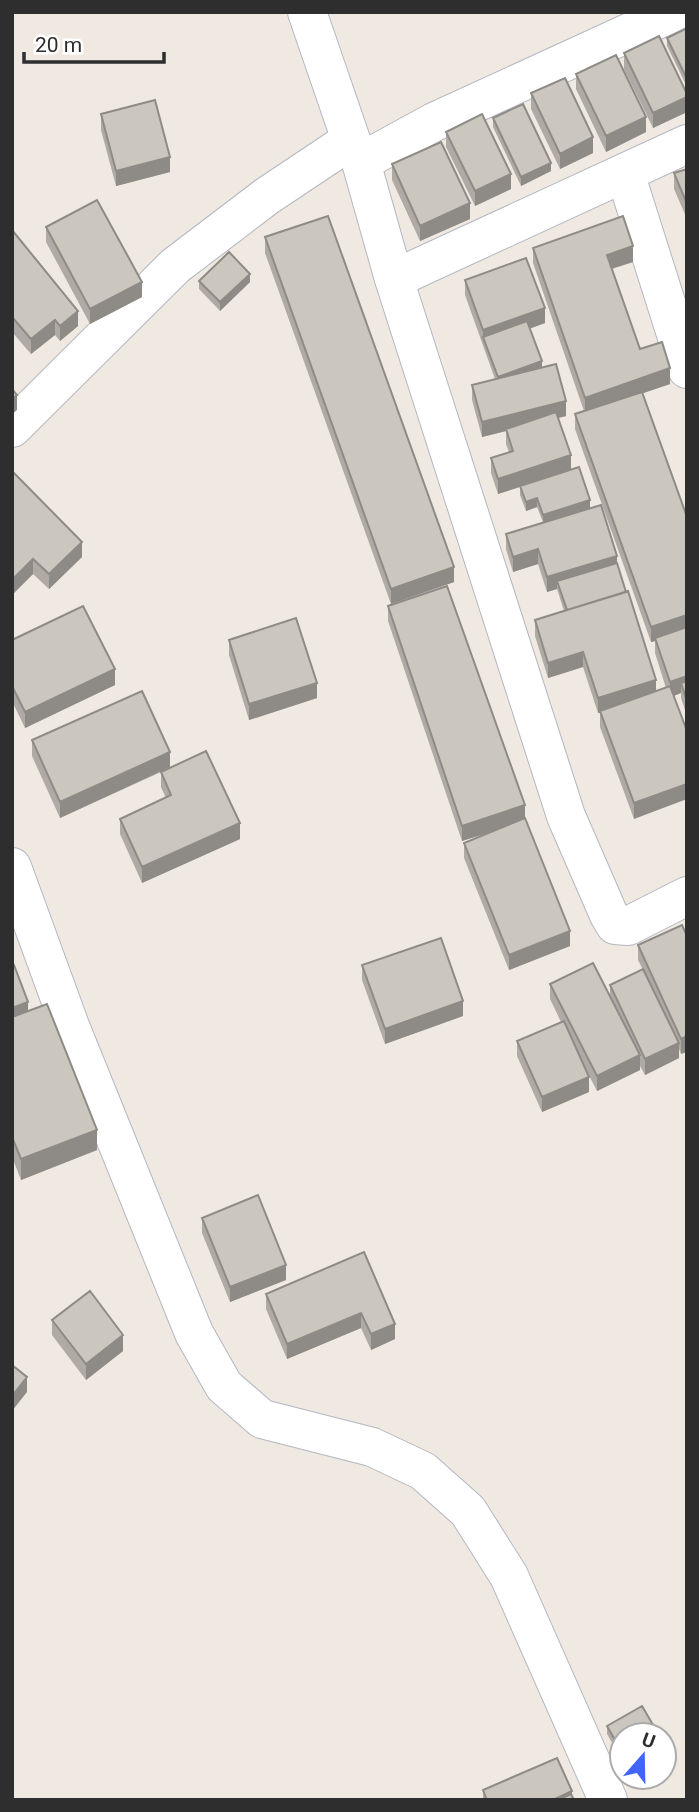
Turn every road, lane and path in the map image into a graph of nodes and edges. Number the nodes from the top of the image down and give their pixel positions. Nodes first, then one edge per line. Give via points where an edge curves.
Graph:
1 (307, 12) edge
2 (674, 12) edge
3 (687, 144) edge
4 (356, 151) junction
5 (625, 173) junction
6 (394, 279) junction
7 (687, 369) edge
8 (12, 428) edge
9 (12, 867) edge
10 (687, 896) edge
11 (21, 923) edge
12 (608, 1800) edge

1 - 4 street
2 - 4 street via 434,122
3 - 5 street
4 - 6 street
4 - 8 street via 267,196 175,265
5 - 6 street
5 - 7 street
6 - 10 street via 566,816 609,915 615,925 628,926
9 - 11 street
11 - 12 street via 70,1026 194,1333 224,1386 262,1419 372,1447 423,1471 468,1511 509,1576

